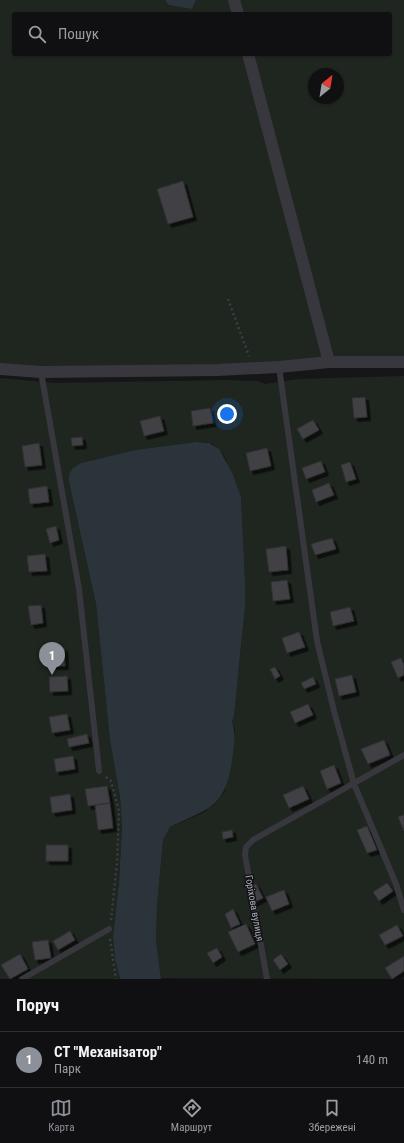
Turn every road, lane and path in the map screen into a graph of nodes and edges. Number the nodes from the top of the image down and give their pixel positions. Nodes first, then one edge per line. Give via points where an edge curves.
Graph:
1 (234, 0) edge
2 (237, 12) edge
3 (249, 56) edge
4 (228, 298) dead end
5 (329, 362) junction
6 (404, 362) edge
7 (279, 367) junction
8 (253, 369) junction
9 (0, 370) edge
10 (41, 372) junction
11 (404, 755) edge
12 (99, 771) joint
13 (354, 784) junction
14 (404, 910) edge
15 (109, 929) junction
16 (22, 979) edge
17 (116, 979) edge
18 (267, 979) edge

1 - 2 street
3 - 5 street
4 - 8 path
5 - 6 street
5 - 7 street
7 - 8 street
7 - 13 lane via 317,641
8 - 10 street
9 - 10 street
10 - 12 lane via 79,589
11 - 13 lane
12 - 15 path via 111,781 119,811 114,894
13 - 14 lane via 396,884
13 - 18 lane, Горіхова вулиця via 253,840 246,847 245,856
15 - 16 lane
15 - 17 path

